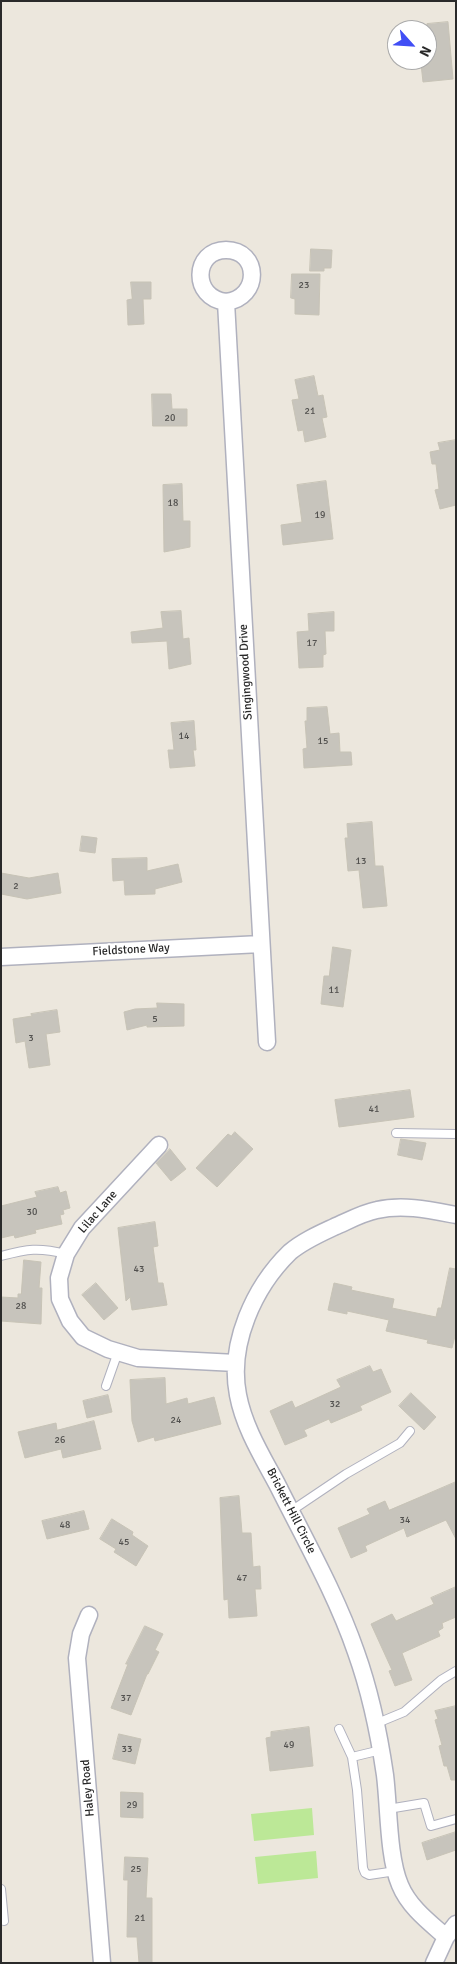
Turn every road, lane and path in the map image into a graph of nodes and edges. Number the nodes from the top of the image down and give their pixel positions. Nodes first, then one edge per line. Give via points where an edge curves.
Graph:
1 (226, 302) dead end
2 (262, 944) junction
3 (1, 956) edge
4 (267, 1042) dead end
5 (396, 1133) dead end
6 (456, 1134) edge
7 (159, 1145) dead end
8 (456, 1215) edge
9 (66, 1254) junction
10 (1, 1256) edge
11 (118, 1352) junction
12 (236, 1363) junction
13 (106, 1386) dead end
14 (410, 1431) dead end
15 (291, 1511) junction
16 (89, 1615) dead end
17 (456, 1671) edge
18 (375, 1724) junction
19 (339, 1729) dead end
20 (380, 1750) junction
21 (352, 1757) junction
22 (388, 1809) junction
23 (456, 1819) edge
24 (396, 1871) junction
25 (1, 1889) edge
26 (4, 1921) dead end
27 (451, 1930) edge
28 (102, 1963) edge
29 (434, 1963) edge

1 - 2 street, Singingwood Drive
2 - 3 street, Fieldstone Way
2 - 4 street, Singingwood Drive
5 - 6 lane
7 - 9 street, Lilac Lane via 82,1228
8 - 12 street, Brickett Hill Circle via 405,1207 378,1210 299,1244 265,1280 254,1300 239,1340
9 - 10 lane via 26,1249
9 - 11 street, Lilac Lane via 59,1278 60,1299 70,1321 84,1337
11 - 12 street, Lilac Lane via 138,1358
11 - 13 lane
12 - 15 street, Brickett Hill Circle via 237,1394 246,1425
14 - 15 lane via 400,1443
15 - 18 street, Brickett Hill Circle via 342,1614 357,1654
16 - 28 street, Haley Road via 81,1634 77,1658
17 - 18 lane via 404,1712
18 - 20 street, Brickett Hill Circle
19 - 21 lane
20 - 21 lane
20 - 22 street, Brickett Hill Circle
21 - 24 lane via 362,1868 369,1875
22 - 23 lane via 424,1803 431,1826
22 - 24 street, Brickett Hill Circle
24 - 27 street, Brickett Hill Circle via 400,1886 422,1915
25 - 26 lane
27 - 29 street, Brickett Hill Circle

